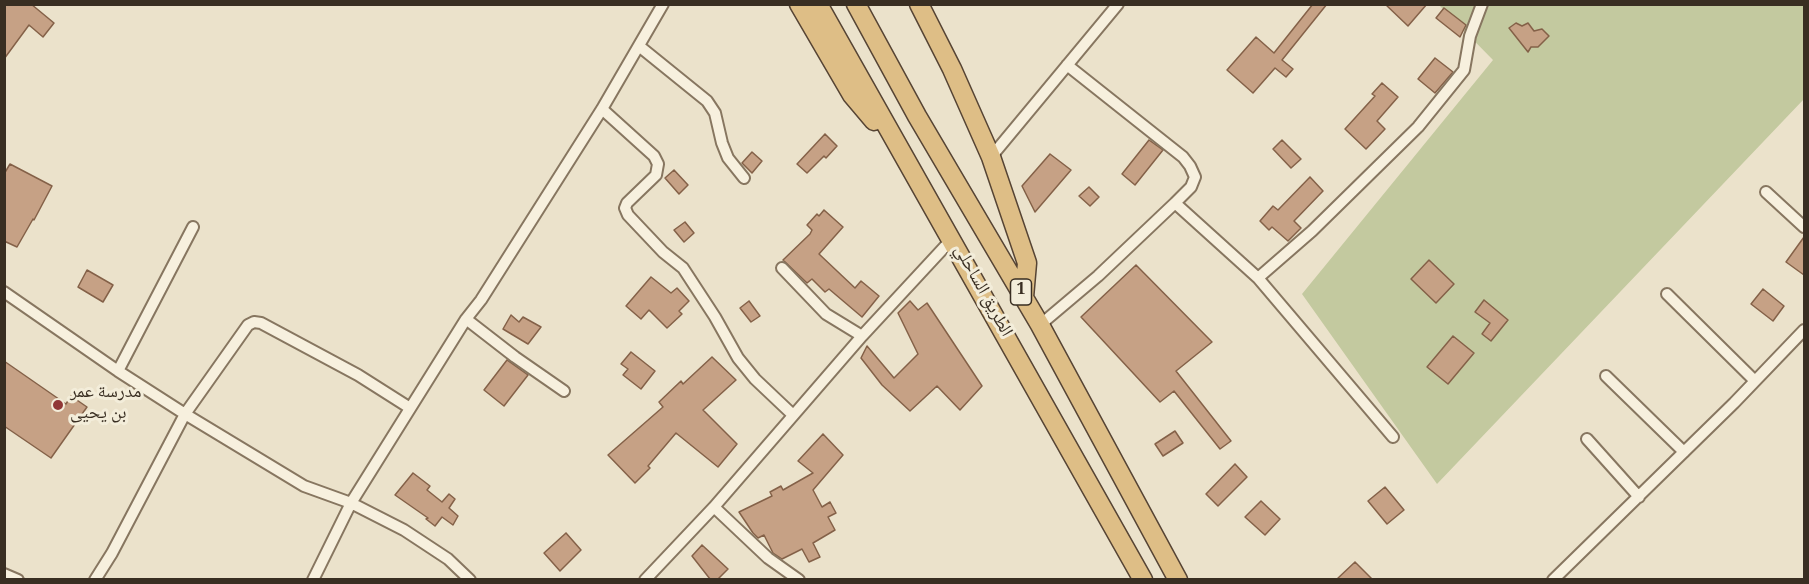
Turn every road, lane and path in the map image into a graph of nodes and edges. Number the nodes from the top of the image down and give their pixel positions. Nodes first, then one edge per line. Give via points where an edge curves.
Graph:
1 (663, 4) edge
2 (799, 4) edge
3 (818, 4) edge
4 (919, 4) edge
5 (1118, 4) edge
6 (1482, 4) edge
7 (857, 6) edge
8 (639, 46) junction
9 (1067, 65) junction
10 (602, 109) junction
11 (903, 156) junction
12 (991, 157) junction
13 (744, 178) dead end
14 (1766, 192) dead end
15 (1175, 204) junction
16 (193, 226) dead end
17 (1804, 227) edge
18 (951, 240) junction
19 (782, 268) dead end
20 (1257, 278) junction
21 (4, 292) edge
22 (1667, 294) dead end
23 (1024, 297) junction
24 (466, 319) junction
25 (1040, 325) junction
26 (1804, 330) edge
27 (862, 336) junction
28 (118, 371) junction
29 (1606, 376) dead end
30 (1755, 381) junction
31 (564, 391) dead end
32 (410, 408) junction
33 (185, 414) junction
34 (793, 416) junction
35 (1393, 437) dead end
36 (1587, 439) dead end
37 (1684, 453) junction
38 (1639, 497) junction
39 (351, 503) junction
40 (714, 507) junction
41 (4, 574) edge
42 (18, 579) edge
43 (95, 579) edge
44 (313, 579) edge
45 (470, 579) edge
46 (645, 579) edge
47 (799, 579) edge
48 (1143, 579) edge
49 (1178, 579) edge
50 (1553, 579) edge

1 - 8 street
2 - 11 highway via 852,95
3 - 11 highway, الطريق الساحلي
4 - 12 highway
5 - 9 street
6 - 20 street via 1470,36 1464,70 1418,127 1312,231
7 - 23 highway, الطريق الساحلي / 1
8 - 10 street
8 - 13 street via 707,101 715,113 728,158
9 - 12 street
9 - 15 street via 1184,157 1195,177
10 - 24 street
10 - 34 street via 658,164 656,175 627,203 628,215 683,268 738,358
11 - 18 highway, الطريق الساحلي
12 - 23 highway via 1027,264
14 - 17 street
15 - 20 street
15 - 25 street
16 - 28 street
18 - 27 street
18 - 48 highway, الطريق الساحلي
19 - 27 street via 826,314
20 - 35 street
21 - 28 street
22 - 30 street
23 - 25 highway, الطريق الساحلي / 1
24 - 31 street
24 - 32 street
25 - 49 highway, الطريق الساحلي / 1
26 - 30 street
27 - 34 street
28 - 33 street
29 - 37 street
30 - 37 street
32 - 33 street via 358,375 254,322 242,332
32 - 39 street
33 - 39 street via 304,486
33 - 43 street
34 - 40 street
36 - 38 street
37 - 38 street
38 - 50 street
39 - 44 street
39 - 45 street via 431,547
40 - 46 street
40 - 47 street via 768,558
41 - 42 street

